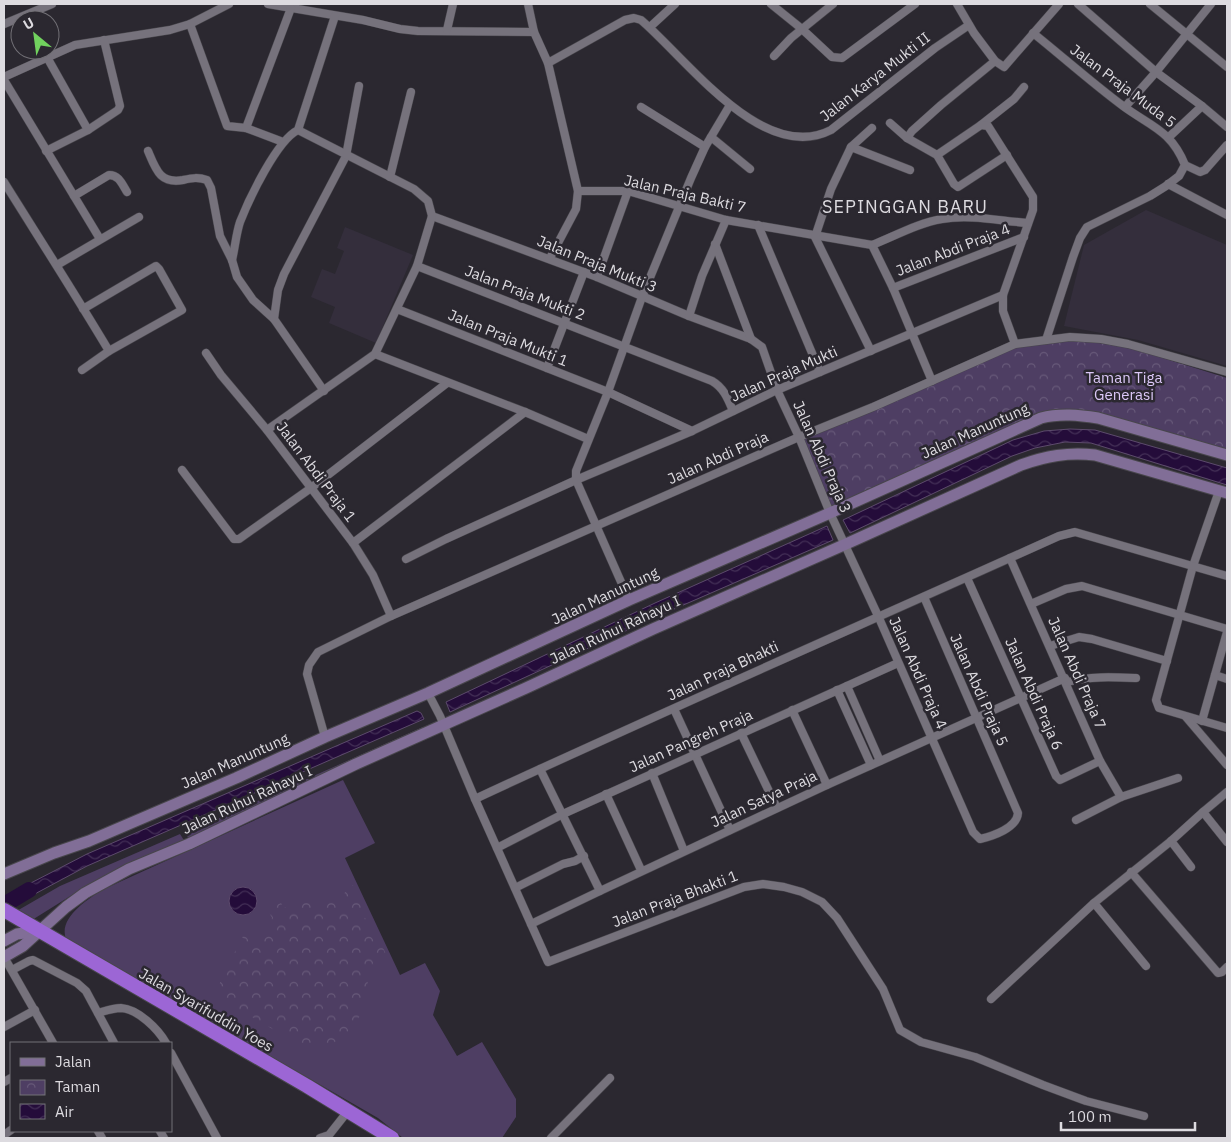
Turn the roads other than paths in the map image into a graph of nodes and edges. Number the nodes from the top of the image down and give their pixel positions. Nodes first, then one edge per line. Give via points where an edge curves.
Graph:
1 (52, 4) edge
2 (229, 4) edge
3 (268, 4) edge
4 (453, 4) edge
5 (528, 4) edge
6 (675, 4) edge
7 (771, 4) edge
8 (834, 4) edge
9 (915, 4) edge
10 (1059, 4) edge
11 (1078, 4) edge
12 (1150, 4) edge
13 (1211, 4) edge
14 (959, 5) edge
15 (291, 8) junction
16 (335, 16) junction
17 (4, 24) edge
18 (190, 24) junction
19 (969, 25) junction
20 (650, 27) junction
21 (802, 29) junction
22 (446, 30) junction
23 (534, 32) junction
24 (1033, 33) junction
25 (1187, 34) junction
26 (104, 40) junction
27 (60, 53) edge
28 (774, 56) dead end
29 (46, 60) edge
30 (49, 60) edge
31 (995, 60) junction
32 (548, 63) junction
33 (1227, 67) edge
34 (1156, 72) junction
35 (4, 79) edge
36 (359, 86) dead end
37 (1024, 87) dead end
38 (411, 92) dead end
39 (730, 105) junction
40 (1202, 106) junction
41 (642, 107) dead end
42 (1125, 107) junction
43 (890, 123) dead end
44 (981, 125) junction
45 (1227, 127) edge
46 (246, 128) junction
47 (872, 128) dead end
48 (88, 130) junction
49 (298, 130) junction
50 (711, 137) junction
51 (1169, 137) junction
52 (907, 138) junction
53 (282, 142) junction
54 (1227, 146) edge
55 (705, 147) junction
56 (851, 147) junction
57 (46, 151) junction
58 (148, 151) dead end
59 (937, 155) junction
60 (1007, 155) junction
61 (346, 156) junction
62 (1185, 165) junction
63 (750, 169) dead end
64 (910, 170) dead end
65 (390, 177) junction
66 (4, 182) edge
67 (1167, 185) junction
68 (578, 191) junction
69 (628, 191) junction
70 (127, 192) dead end
71 (74, 196) junction
72 (679, 207) junction
73 (432, 216) junction
74 (1227, 216) edge
75 (139, 218) dead end
76 (726, 220) junction
77 (1028, 223) junction
78 (758, 225) junction
79 (815, 237) junction
80 (1024, 237) junction
81 (100, 239) junction
82 (715, 244) junction
83 (872, 245) junction
84 (550, 258) junction
85 (232, 260) junction
86 (57, 265) junction
87 (417, 266) junction
88 (584, 272) junction
89 (597, 277) junction
90 (893, 288) junction
91 (1003, 295) junction
92 (642, 297) junction
93 (83, 309) junction
94 (397, 309) junction
95 (689, 316) junction
96 (274, 318) junction
97 (564, 323) junction
98 (912, 335) junction
99 (751, 338) junction
100 (1046, 340) junction
101 (1015, 344) junction
102 (624, 346) junction
103 (109, 351) junction
104 (871, 351) junction
105 (206, 353) dead end
106 (376, 354) junction
107 (546, 368) junction
108 (82, 370) dead end
109 (820, 372) junction
110 (1227, 372) edge
111 (932, 381) junction
112 (447, 383) junction
113 (777, 390) junction
114 (324, 391) junction
115 (608, 392) junction
116 (733, 411) junction
117 (525, 412) junction
118 (267, 430) junction
119 (692, 431) junction
120 (799, 437) junction
121 (588, 438) junction
122 (1227, 455) edge
123 (182, 470) dead end
124 (576, 480) junction
125 (311, 488) junction
126 (1223, 492) edge
127 (832, 517) junction
128 (596, 526) junction
129 (844, 541) junction
130 (353, 543) junction
131 (1010, 558) junction
132 (406, 559) dead end
133 (1193, 566) junction
134 (1227, 576) edge
135 (967, 578) junction
136 (924, 597) junction
137 (629, 600) junction
138 (1031, 604) junction
139 (1180, 614) junction
140 (391, 616) junction
141 (879, 618) junction
142 (1227, 630) edge
143 (1050, 646) junction
144 (1167, 661) junction
145 (898, 662) junction
146 (1215, 675) junction
147 (1136, 678) dead end
148 (1227, 679) edge
149 (1066, 680) junction
150 (847, 686) junction
151 (837, 690) junction
152 (430, 697) junction
153 (1021, 698) junction
154 (674, 709) junction
155 (792, 710) junction
156 (1186, 716) junction
157 (976, 719) junction
158 (442, 720) junction
159 (1202, 721) junction
160 (1227, 728) edge
161 (741, 733) junction
162 (325, 737) junction
163 (932, 738) junction
164 (696, 753) junction
165 (880, 761) junction
166 (1100, 761) junction
167 (871, 765) junction
168 (1227, 765) edge
169 (540, 769) junction
170 (652, 773) junction
171 (1178, 778) dead end
172 (827, 785) junction
173 (1227, 792) edge
174 (606, 794) junction
175 (1120, 797) junction
176 (475, 799) junction
177 (777, 808) junction
178 (1203, 812) junction
179 (966, 813) joint
180 (564, 814) junction
181 (1076, 820) dead end
182 (730, 830) junction
183 (1170, 841) junction
184 (1227, 842) edge
185 (497, 848) junction
186 (684, 851) junction
187 (584, 856) junction
188 (1191, 867) dead end
189 (641, 870) junction
190 (1131, 872) junction
191 (4, 874) edge
192 (515, 888) junction
193 (600, 890) junction
194 (1094, 903) junction
195 (4, 910) edge
196 (532, 924) junction
197 (38, 931) junction
198 (4, 941) edge
199 (4, 957) edge
200 (1146, 966) dead end
201 (1227, 967) edge
202 (12, 970) junction
203 (991, 999) dead end
204 (35, 1010) junction
205 (98, 1013) junction
206 (4, 1027) edge
207 (51, 1042) edge
208 (113, 1042) edge
209 (165, 1042) edge
210 (172, 1055) edge
211 (610, 1078) dead end
212 (348, 1111) junction
213 (1144, 1116) dead end
214 (332, 1136) edge
215 (217, 1138) edge
216 (320, 1138) edge
217 (392, 1138) edge
218 (551, 1138) edge

1 - 17 street
2 - 18 street
3 - 15 street
4 - 22 street
5 - 23 street
6 - 20 street
7 - 21 street
8 - 21 street
9 - 21 street via 842,58 832,58
10 - 24 street
11 - 34 street
12 - 25 street
13 - 25 street
14 - 19 street
15 - 16 street
15 - 46 street
16 - 22 street via 400,29
16 - 49 street
18 - 26 street via 154,34
18 - 46 street via 227,126
19 - 31 street
19 - 39 street, Jalan Karya Mukti II via 822,135 809,138 775,132
20 - 32 street, Jalan Karya Mukti II via 634,18 625,20
20 - 39 street, Jalan Karya Mukti II
21 - 28 street
22 - 23 street
23 - 32 street
24 - 31 street via 1004,68
24 - 42 street, Jalan Praja Muda 5
25 - 33 street
25 - 34 street
26 - 27 street via 75,46
26 - 48 street via 120,106
29 - 35 street
30 - 48 street
31 - 52 street
32 - 68 street
34 - 40 street
34 - 42 street
35 - 57 street
36 - 61 street
37 - 44 street
38 - 65 street
39 - 50 street
40 - 45 street
40 - 51 street
41 - 55 street
42 - 51 street, Jalan Praja Muda 5
43 - 52 street
44 - 59 street
44 - 60 street via 988,126
46 - 53 street
47 - 56 street
48 - 57 street
49 - 53 street
49 - 61 street
50 - 55 street
50 - 63 street
51 - 62 street, Jalan Praja Muda 5
52 - 59 street
53 - 85 street via 240,223
54 - 62 street via 1205,170 1200,172
55 - 72 street
56 - 64 street
56 - 79 street via 831,189
57 - 71 street
58 - 85 street via 157,172 165,179 175,181 199,177 206,180 211,188 220,236
59 - 60 street via 958,187
60 - 77 street via 1033,198
61 - 65 street
61 - 96 street via 284,274
62 - 67 street via 1179,176
65 - 73 street via 414,189 428,201
66 - 86 street
67 - 74 street
67 - 100 street via 1087,227 1073,257
68 - 69 street, Jalan Praja Bakti 7
68 - 84 street via 576,209
69 - 72 street, Jalan Praja Bakti 7
69 - 89 street
70 - 71 street via 115,175 109,175
71 - 81 street
72 - 76 street, Jalan Praja Bakti 7
72 - 92 street
73 - 84 street, Jalan Praja Mukti 3
73 - 87 street
75 - 81 street
76 - 78 street, Jalan Praja Bakti 7
76 - 82 street
77 - 80 street
77 - 83 street via 974,218 941,219
78 - 79 street, Jalan Praja Bakti 7
78 - 109 street
79 - 83 street, Jalan Praja Bakti 7
79 - 104 street
80 - 90 street, Jalan Abdi Praja 4
80 - 91 street
81 - 86 street
82 - 95 street
82 - 99 street, Jalan Abdi Praja 3
83 - 90 street
84 - 88 street, Jalan Praja Mukti 3
85 - 96 street via 244,289
86 - 93 street
87 - 94 street
87 - 97 street, Jalan Praja Mukti 2
88 - 89 street, Jalan Praja Mukti 3
88 - 97 street
89 - 92 street, Jalan Praja Mukti 3
90 - 98 street
91 - 98 street, Jalan Praja Mukti
91 - 101 street via 1003,311
92 - 95 street, Jalan Praja Mukti 3
92 - 102 street
93 - 103 street
93 - 103 street via 153,267 159,269 182,310
94 - 106 street
94 - 107 street, Jalan Praja Mukti 1
95 - 99 street, Jalan Praja Mukti 3
96 - 114 street
97 - 102 street, Jalan Praja Mukti 2
97 - 107 street
98 - 104 street, Jalan Praja Mukti
98 - 111 street
99 - 113 street, Jalan Abdi Praja 3 via 762,347
100 - 101 street, Jalan Abdi Praja
100 - 110 street, Jalan Abdi Praja via 1070,337 1101,339
101 - 111 street, Jalan Abdi Praja
102 - 115 street
102 - 116 street, Jalan Praja Mukti 2 via 718,385
103 - 108 street
104 - 109 street, Jalan Praja Mukti
105 - 118 street, Jalan Abdi Praja 1 via 221,376
106 - 112 street
106 - 114 street
107 - 115 street, Jalan Praja Mukti 1
109 - 113 street, Jalan Praja Mukti
111 - 120 street, Jalan Abdi Praja
112 - 117 street
112 - 125 street
113 - 116 street, Jalan Praja Mukti
113 - 120 street, Jalan Abdi Praja 3
114 - 118 street
115 - 119 street, Jalan Praja Mukti 1
115 - 121 street
116 - 119 street, Jalan Praja Mukti
117 - 121 street
117 - 130 street
118 - 125 street, Jalan Abdi Praja 1
119 - 124 street, Jalan Praja Mukti
120 - 127 street, Jalan Abdi Praja 3
120 - 128 street, Jalan Abdi Praja
121 - 124 street
122 - 127 street, Jalan Manuntung via 1098,418 1048,416 1027,423
123 - 125 street via 234,539 245,536
124 - 128 street
124 - 132 street, Jalan Praja Mukti
125 - 130 street, Jalan Abdi Praja 1
126 - 129 street, Jalan Ruhui Rahayu I via 1095,455 1050,456 1021,465
126 - 133 street
127 - 129 street, Jalan Abdi Praja 3
127 - 137 street, Jalan Manuntung
128 - 137 street
128 - 140 street, Jalan Abdi Praja
129 - 141 street, Jalan Abdi Praja 4
129 - 158 street, Jalan Ruhui Rahayu I via 526,688
130 - 140 street, Jalan Abdi Praja 1 via 373,575
131 - 133 street, Jalan Praja Bhakti via 1075,532
131 - 135 street, Jalan Praja Bhakti
131 - 138 street, Jalan Abdi Praja 7
133 - 134 street
133 - 139 street
135 - 136 street, Jalan Praja Bhakti
135 - 153 street, Jalan Abdi Praja 6
136 - 141 street, Jalan Praja Bhakti
136 - 157 street, Jalan Abdi Praja 5
137 - 152 street, Jalan Manuntung
138 - 139 street via 1082,586
138 - 143 street, Jalan Abdi Praja 7
139 - 142 street
139 - 144 street
140 - 162 street, Jalan Abdi Praja via 318,652 309,665 307,674
141 - 145 street, Jalan Abdi Praja 4
141 - 154 street, Jalan Praja Bhakti via 778,660
142 - 146 street
143 - 144 street via 1079,637 1092,638
143 - 149 street, Jalan Abdi Praja 7
144 - 156 street via 1156,704 1159,708
145 - 150 street, Jalan Pangreh Praja
145 - 163 street, Jalan Abdi Praja 4
146 - 148 street
146 - 159 street
147 - 149 street, Jalan Satya Praja
149 - 153 street, Jalan Satya Praja
149 - 166 street, Jalan Abdi Praja 7
150 - 151 street, Jalan Pangreh Praja
150 - 165 street
151 - 155 street, Jalan Pangreh Praja
151 - 167 street
152 - 158 street
152 - 162 street, Jalan Manuntung
153 - 157 street, Jalan Satya Praja
153 - 166 street, Jalan Abdi Praja 6 via 1058,779
154 - 164 street
154 - 169 street, Jalan Praja Bhakti
155 - 161 street, Jalan Pangreh Praja
155 - 172 street
156 - 159 street
156 - 168 street
157 - 163 street, Jalan Satya Praja
157 - 179 street, Jalan Abdi Praja 5 via 1018,813 1016,821 980,839 976,837
158 - 176 street
158 - 197 street, Jalan Ruhui Rahayu I via 189,844 108,880 79,898
159 - 160 street
161 - 164 street, Jalan Pangreh Praja
161 - 177 street
162 - 191 street, Jalan Manuntung via 128,825
163 - 165 street, Jalan Satya Praja
163 - 179 street, Jalan Abdi Praja 4
164 - 170 street, Jalan Pangreh Praja
164 - 182 street
165 - 167 street, Jalan Satya Praja
166 - 175 street, Jalan Abdi Praja 7
167 - 172 street, Jalan Satya Praja
169 - 176 street, Jalan Praja Bhakti
169 - 180 street
170 - 174 street, Jalan Pangreh Praja
170 - 186 street
171 - 175 street
172 - 177 street, Jalan Satya Praja
173 - 178 street
174 - 180 street, Jalan Pangreh Praja
174 - 189 street
175 - 181 street
176 - 185 street, Jalan Praja Bhakti 1
177 - 182 street, Jalan Satya Praja
178 - 183 street
178 - 184 street
180 - 185 street, Jalan Pangreh Praja
180 - 187 street
182 - 186 street, Jalan Satya Praja
183 - 188 street
183 - 190 street
185 - 192 street, Jalan Praja Bhakti 1
186 - 189 street, Jalan Satya Praja
187 - 192 street
187 - 193 street
189 - 193 street, Jalan Satya Praja
190 - 194 street
190 - 201 street via 1218,973
192 - 196 street, Jalan Praja Bhakti 1
193 - 196 street, Jalan Satya Praja
194 - 200 street
194 - 203 street
195 - 197 highway, Jalan Syarifuddin Yoes
196 - 213 street, Jalan Praja Bhakti 1 via 548,962 744,887 763,884 802,892 822,902 837,918 883,989 900,1030 921,1042 975,1057 1077,1098
197 - 198 street via 17,934
197 - 199 street, Jalan Ruhui Rahayu I via 23,946
197 - 212 highway, Jalan Syarifuddin Yoes
199 - 202 street
202 - 204 street
202 - 205 street via 33,960 77,983 86,991
204 - 206 street
204 - 207 street
205 - 208 street
205 - 209 street via 123,1008 146,1020
210 - 215 street
211 - 218 street
212 - 214 street
212 - 217 highway, Jalan Syarifuddin Yoes
214 - 216 street

